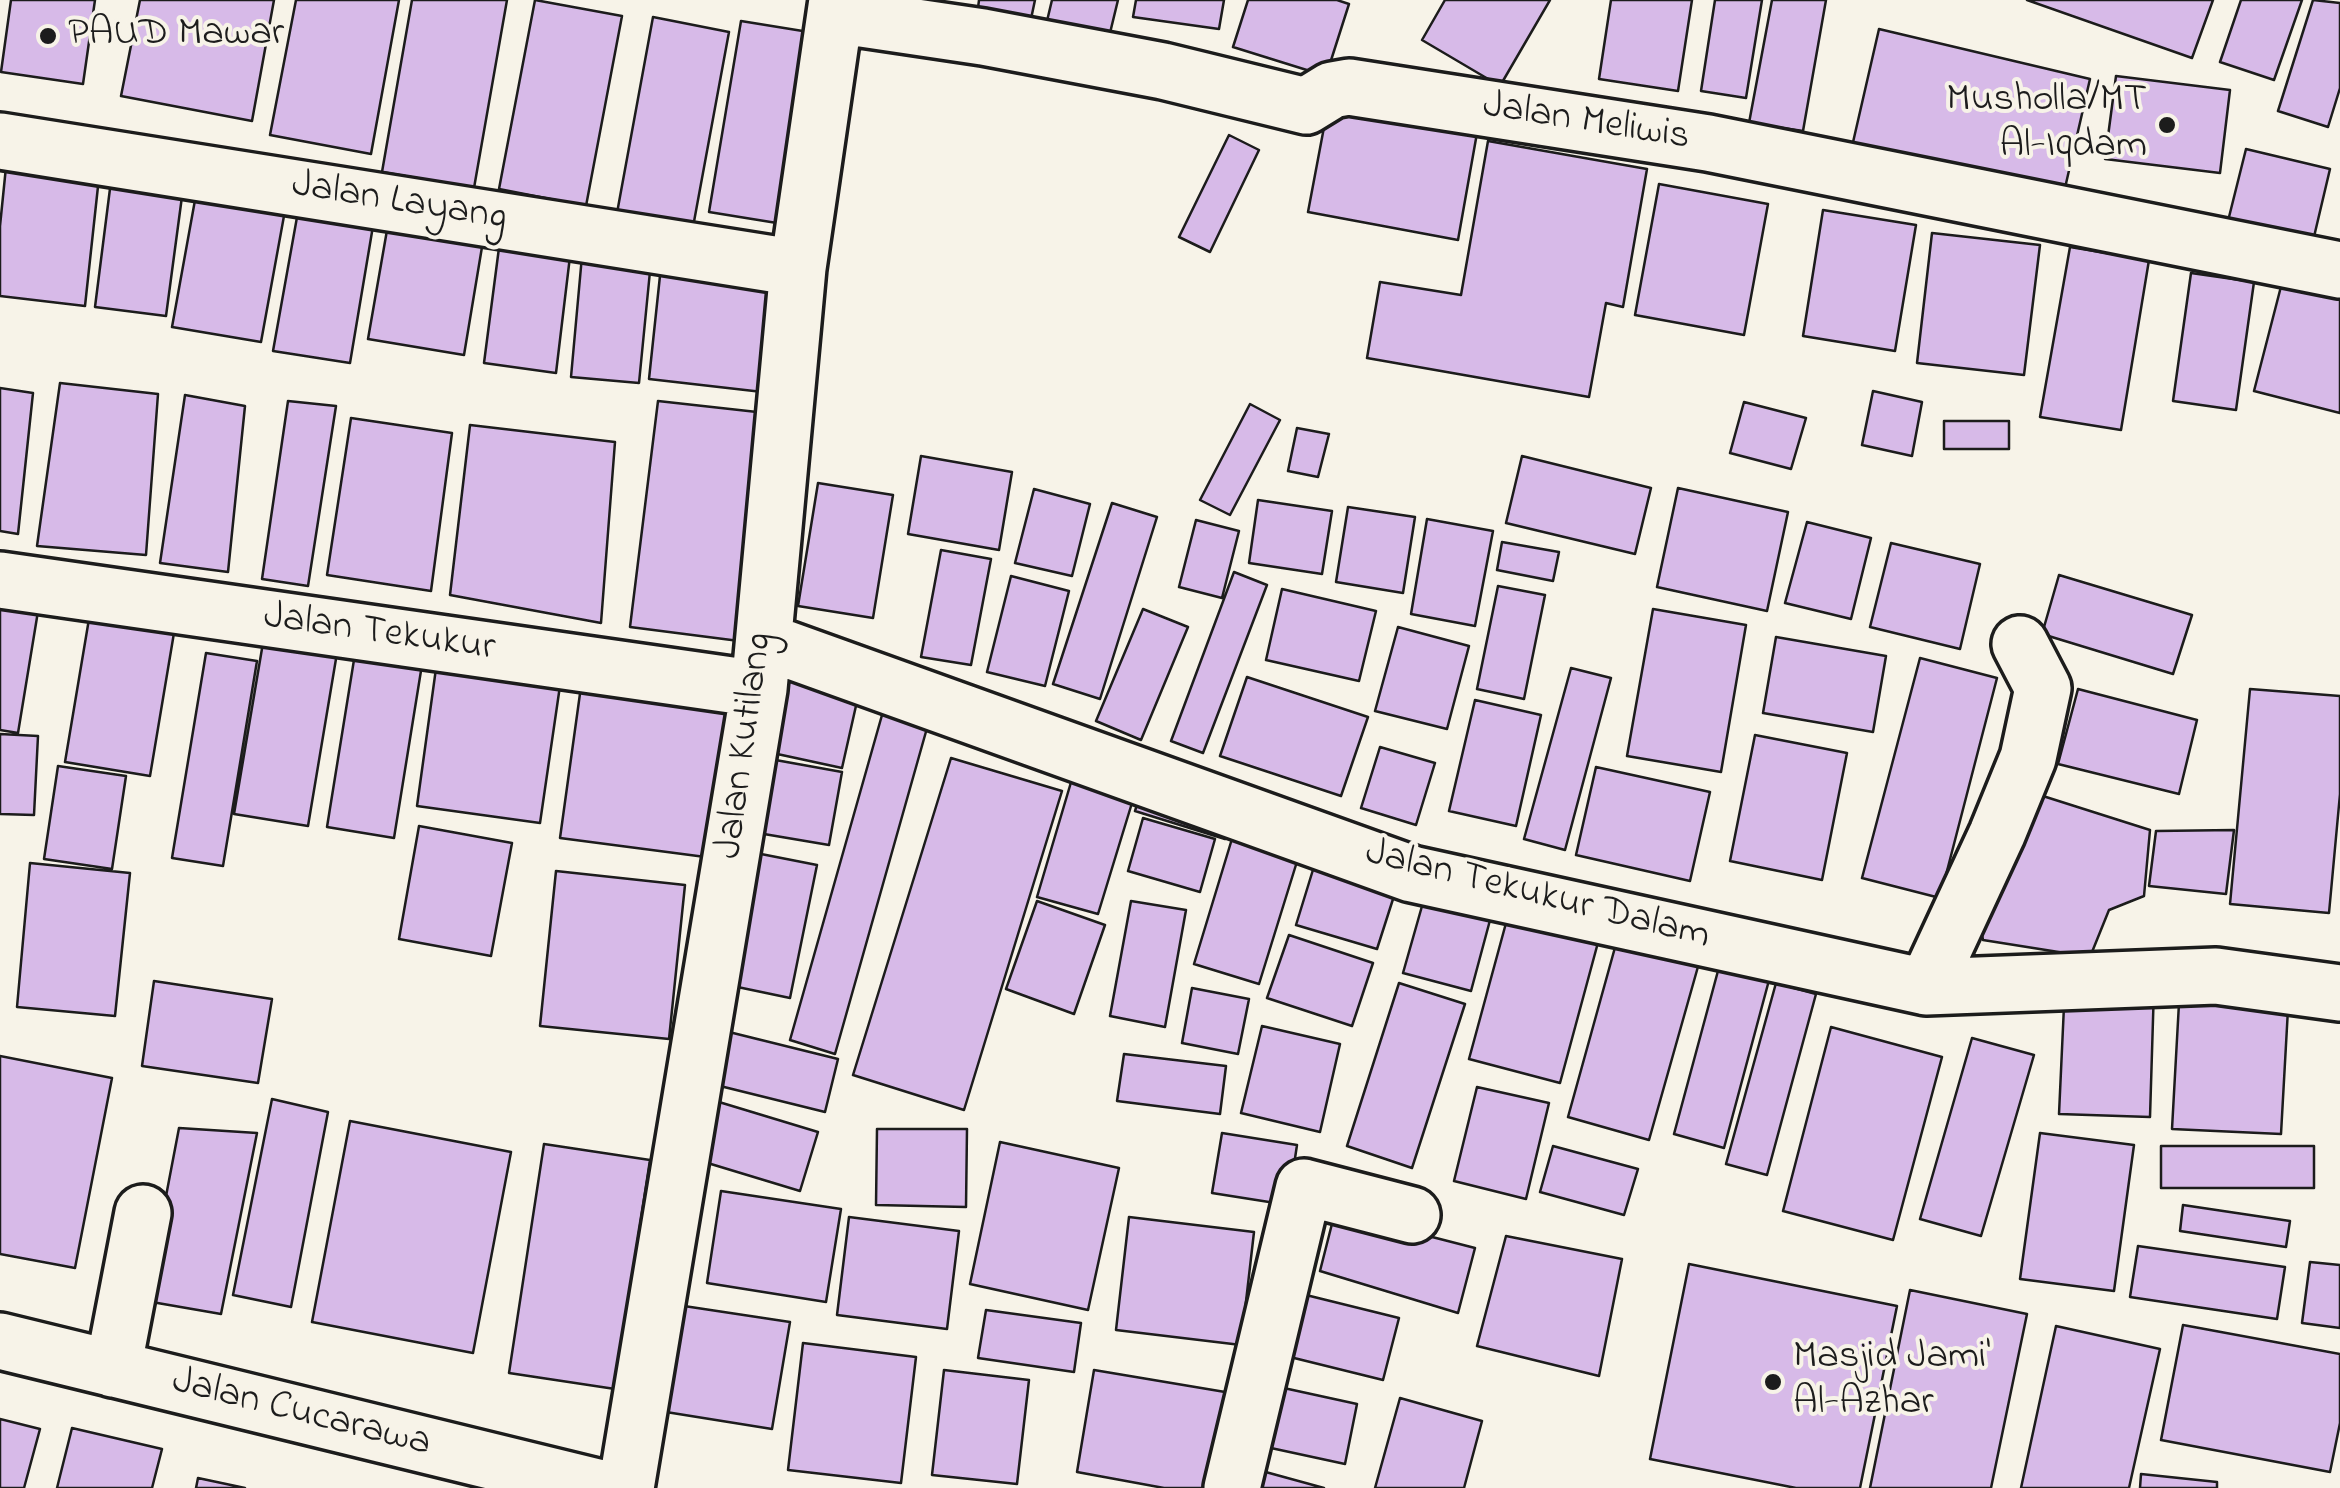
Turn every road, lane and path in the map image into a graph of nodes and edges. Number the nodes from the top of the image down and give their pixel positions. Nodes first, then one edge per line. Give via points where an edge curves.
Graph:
1 (836, 7) edge
2 (0, 140) edge
3 (798, 268) junction
4 (2340, 270) edge
5 (0, 580) edge
6 (2020, 644) dead end
7 (762, 665) junction
8 (1926, 987) junction
9 (2340, 993) edge
10 (143, 1214) dead end
11 (1412, 1215) dead end
12 (0, 1341) edge
13 (114, 1369) junction
14 (621, 1481) edge
15 (1232, 1488) edge

1 - 3 street, Jalan Kutilang
1 - 4 street, Jalan Meliwis via 1306,106 1349,87 1708,144
2 - 3 street, Jalan Layang
3 - 7 street, Jalan Kutilang
5 - 7 street, Jalan Tekukur
6 - 8 street via 2043,688 2028,758
7 - 8 street, Jalan Tekukur Dalam via 1412,874
7 - 14 street, Jalan Kutilang
8 - 9 street, Jalan Tekukur Dalam via 2216,976
10 - 13 street
11 - 15 street via 1304,1186
12 - 13 street, Jalan Cucarawa
13 - 14 street, Jalan Cucarawa

